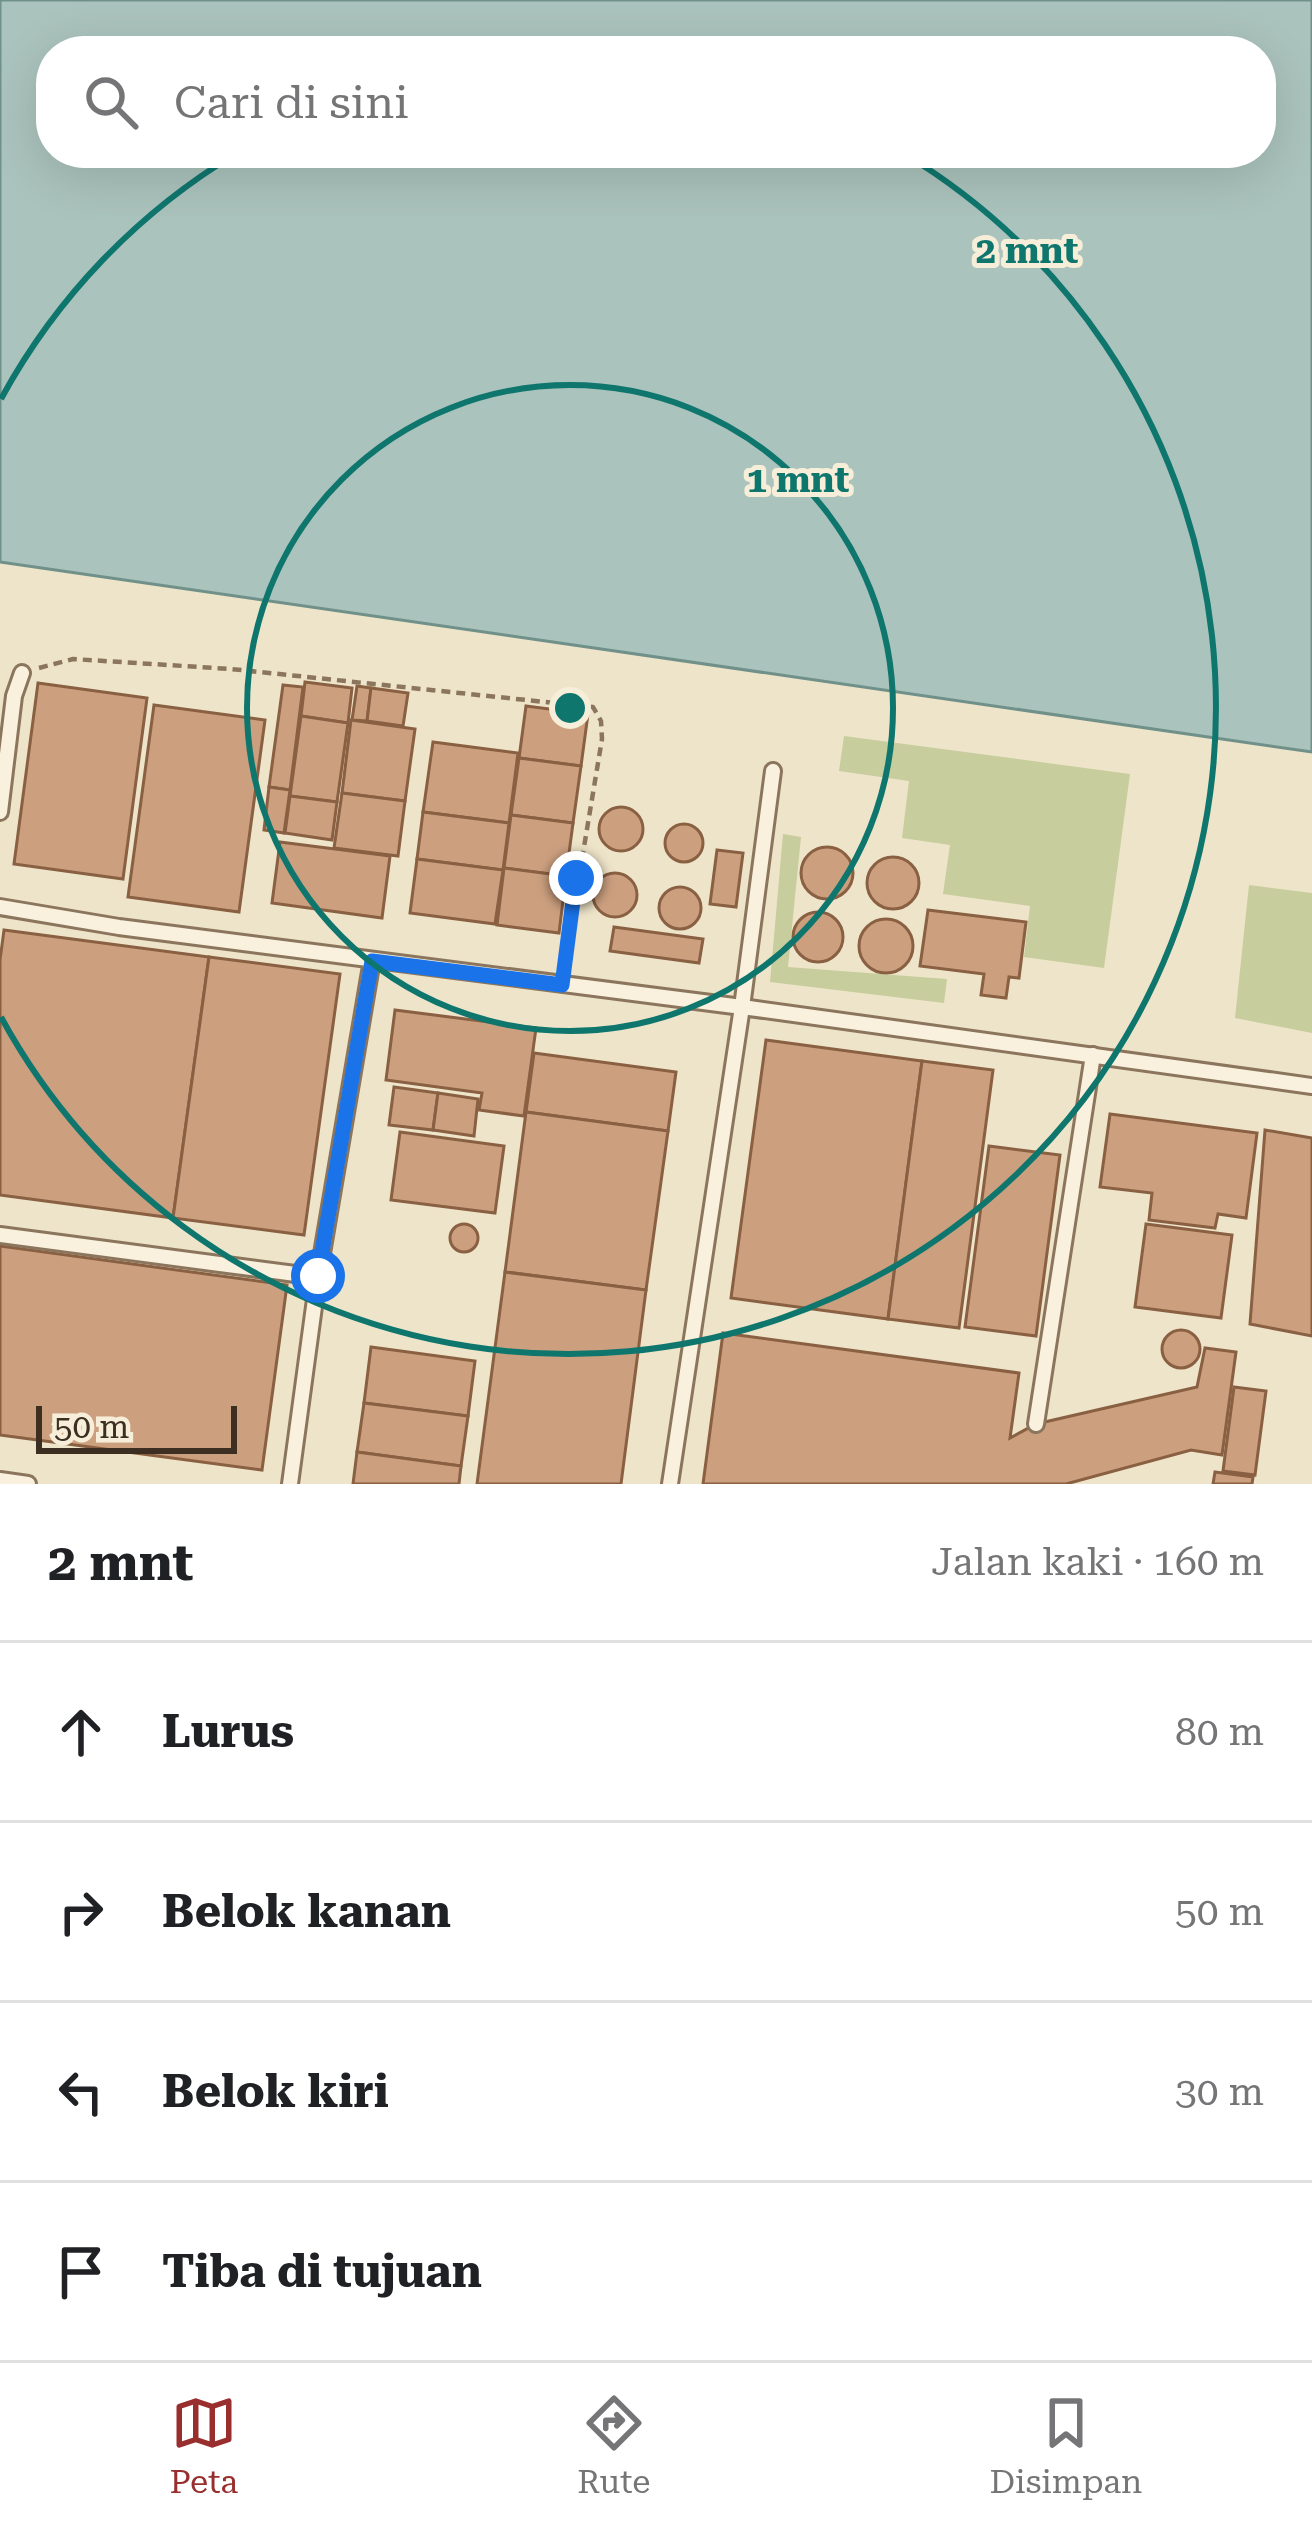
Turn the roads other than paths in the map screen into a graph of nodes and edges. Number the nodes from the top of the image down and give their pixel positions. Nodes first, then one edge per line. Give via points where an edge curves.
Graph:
1 (22, 673) road end
2 (773, 771) dead end
3 (0, 812) edge
4 (0, 908) edge
5 (372, 961) junction
6 (742, 1007) junction
7 (1093, 1055) junction
8 (1312, 1087) edge
9 (0, 1235) edge
10 (318, 1276) junction
11 (1036, 1424) dead end
12 (0, 1480) edge
13 (28, 1484) edge
14 (290, 1484) edge
15 (670, 1484) edge

1 - 3 lane
2 - 6 lane
4 - 5 lane
5 - 6 lane
5 - 10 lane
6 - 7 lane
6 - 15 lane
7 - 8 lane
7 - 11 lane
9 - 10 lane
10 - 14 lane
12 - 13 lane

